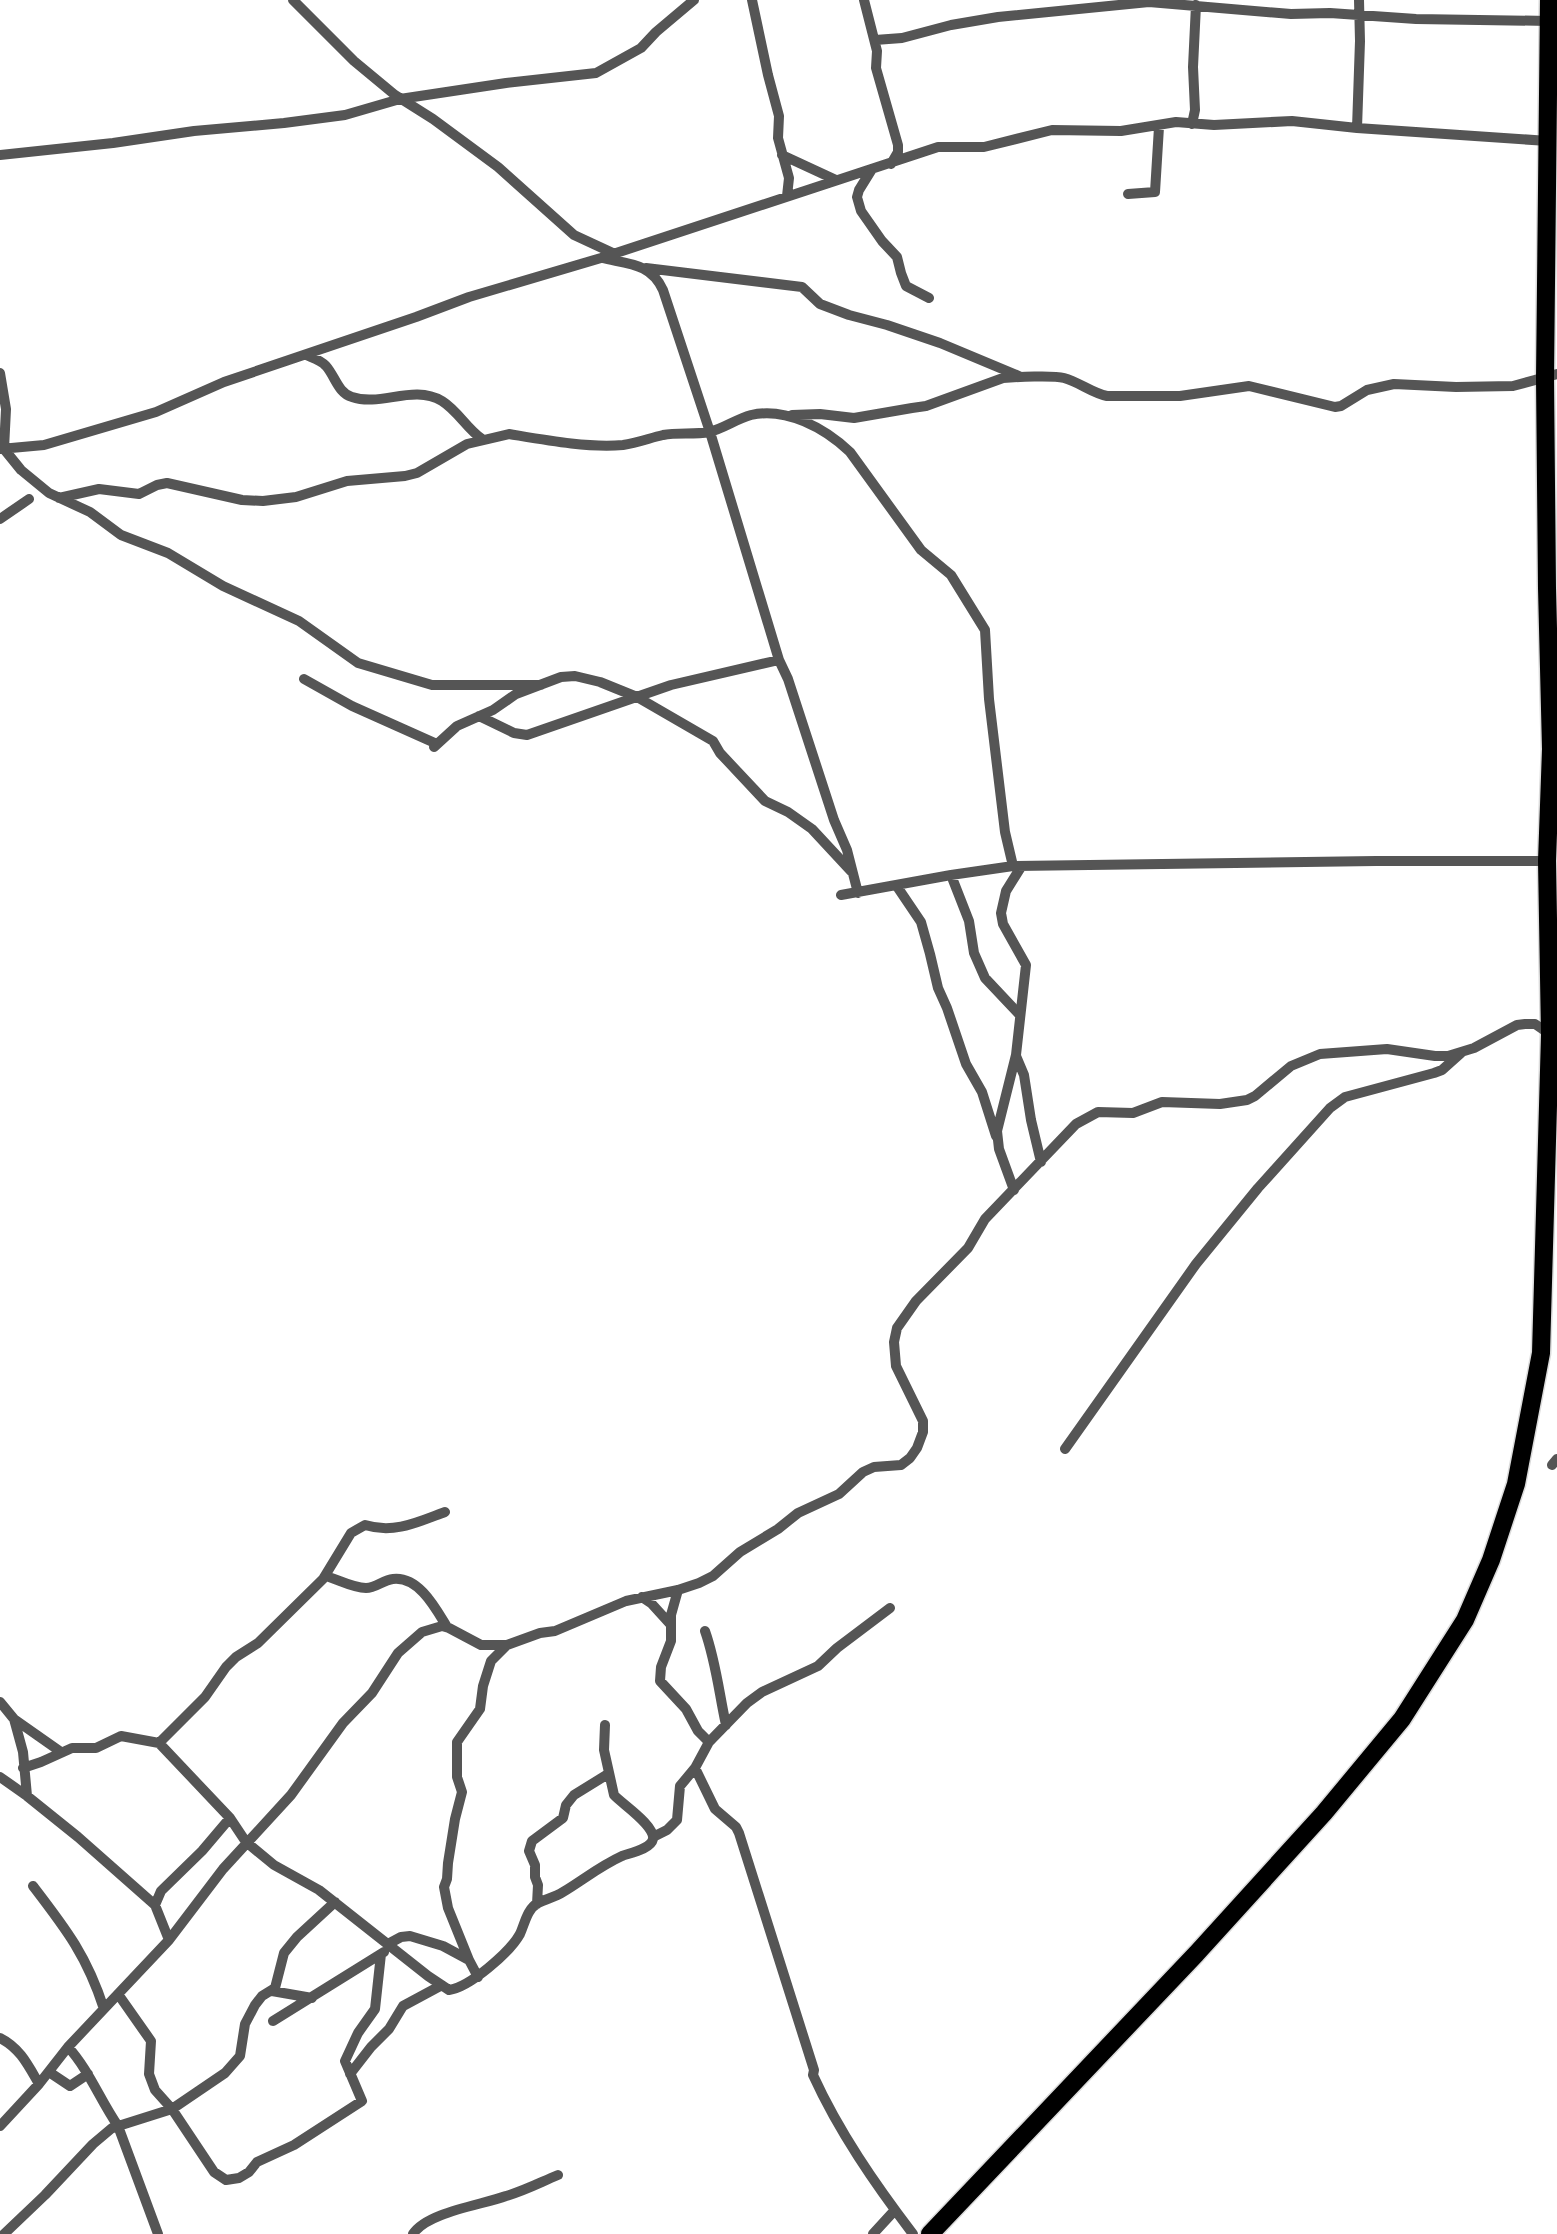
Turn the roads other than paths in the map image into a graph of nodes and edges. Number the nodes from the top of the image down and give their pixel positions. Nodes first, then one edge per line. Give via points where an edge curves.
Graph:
1 (293, 0) edge
2 (694, 0) edge
3 (752, 0) edge
4 (864, 0) edge
5 (1359, 0) edge
6 (1549, 0) edge
7 (1092, 3) edge
8 (1196, 5) junction
9 (1359, 17) junction
10 (1549, 21) junction
11 (875, 40) junction
12 (400, 99) junction
13 (1192, 124) junction
14 (1160, 127) junction
15 (1357, 128) junction
16 (1548, 141) junction
17 (782, 155) junction
18 (0, 156) edge
19 (891, 164) junction
20 (872, 169) junction
21 (836, 180) junction
22 (1128, 194) dead end
23 (787, 196) junction
24 (615, 254) junction
25 (601, 258) junction
26 (646, 268) junction
27 (929, 298) dead end
28 (306, 355) junction
29 (0, 373) edge
30 (1551, 376) edge
31 (1025, 378) junction
32 (787, 416) junction
33 (710, 432) junction
34 (482, 439) junction
35 (1, 448) edge
36 (59, 498) junction
37 (29, 499) dead end
38 (0, 519) edge
39 (779, 660) junction
40 (304, 679) dead end
41 (540, 685) junction
42 (637, 697) junction
43 (479, 716) junction
44 (1547, 861) junction
45 (1017, 866) junction
46 (852, 872) junction
47 (951, 875) junction
48 (896, 885) junction
49 (858, 892) junction
50 (841, 895) dead end
51 (1019, 1014) junction
52 (1554, 1035) edge
53 (1464, 1051) junction
54 (1016, 1056) junction
55 (998, 1141) junction
56 (1041, 1162) junction
57 (1014, 1190) junction
58 (1065, 1449) dead end
59 (445, 1512) dead end
60 (326, 1576) junction
61 (678, 1590) junction
62 (642, 1597) junction
63 (890, 1608) dead end
64 (671, 1625) junction
65 (447, 1627) junction
66 (705, 1631) dead end
67 (507, 1646) junction
68 (0, 1702) edge
69 (14, 1719) junction
70 (605, 1725) dead end
71 (726, 1725) junction
72 (709, 1742) junction
73 (159, 1743) junction
74 (61, 1752) junction
75 (23, 1768) junction
76 (695, 1768) junction
77 (608, 1774) junction
78 (0, 1778) edge
79 (27, 1796) junction
80 (230, 1818) junction
81 (653, 1837) junction
82 (246, 1842) junction
83 (33, 1886) dead end
84 (335, 1902) junction
85 (537, 1904) junction
86 (154, 1905) junction
87 (170, 1940) junction
88 (390, 1946) junction
89 (381, 1954) junction
90 (469, 1960) junction
91 (478, 1977) junction
92 (441, 1985) junction
93 (272, 1991) junction
94 (118, 1994) junction
95 (312, 1998) junction
96 (104, 2009) junction
97 (273, 2021) dead end
98 (0, 2038) edge
99 (68, 2047) junction
100 (49, 2072) junction
101 (88, 2074) junction
102 (350, 2074) junction
103 (39, 2084) junction
104 (172, 2109) junction
105 (0, 2126) edge
106 (118, 2126) junction
107 (558, 2175) dead end
108 (895, 2210) junction
109 (4, 2234) edge
110 (158, 2234) edge
111 (413, 2234) edge
112 (873, 2234) edge
113 (913, 2234) edge
114 (930, 2234) edge

1 - 12 street via 354,61
2 - 12 street via 641,48 596,74
3 - 17 street via 779,116
4 - 11 street
5 - 9 street
6 - 10 highway
7 - 8 street
7 - 11 street
8 - 9 street
8 - 13 street
9 - 10 street
9 - 15 street
10 - 16 highway
11 - 19 street via 876,68 898,145
12 - 18 street via 335,116
12 - 24 street via 498,167 574,235
13 - 14 street via 1176,122
13 - 15 street via 1292,122
14 - 19 street via 1052,130 984,147 938,147
14 - 22 street via 1155,192
15 - 16 street
16 - 30 highway
17 - 21 street
17 - 23 street via 789,178
19 - 20 street
20 - 21 street
20 - 27 street via 859,189 861,211 897,257 906,286
21 - 23 street
23 - 24 street
24 - 25 street
25 - 26 street
25 - 28 street via 477,294
26 - 31 street via 802,286 820,304 940,343
26 - 33 street via 663,290
28 - 34 street via 326,366 347,395 364,400 407,393 434,398 450,407
28 - 35 street via 103,429 44,445
29 - 35 street via 6,409
30 - 31 street via 1513,386 1394,384 1368,390 1335,407 1253,387 1180,396 1107,396 1062,378
30 - 44 highway via 1546,588 1551,749
31 - 32 street via 1003,378 926,406 860,417
32 - 33 street via 752,415
32 - 45 street via 821,430 850,452 921,550 951,574 982,624 987,637 989,699 1005,832
33 - 34 street via 665,435 619,445 509,434
33 - 39 street
34 - 36 street via 405,476 347,481 296,497 242,500 167,483 139,494 99,489
35 - 36 street via 39,487
36 - 41 street via 90,512 121,535 168,553 223,586 298,621 358,663 432,685
37 - 38 street
39 - 42 street via 671,685
39 - 46 street
40 - 43 street via 435,745 458,726
41 - 42 street via 578,676
41 - 43 street
42 - 43 street via 527,735
42 - 46 street via 714,741 720,753 765,801 812,829
44 - 45 street
44 - 52 highway
45 - 47 street
45 - 51 street via 1001,913 1003,924 1025,961
46 - 49 street
47 - 48 street
47 - 51 street via 985,978
48 - 49 street
48 - 55 street via 921,922 938,988
49 - 50 street
51 - 54 street
52 - 53 street via 1535,1024 1517,1025
52 - 114 highway via 1541,1353 1516,1484 1491,1560 1465,1620 1402,1719 1324,1813
53 - 56 street via 1448,1056 1387,1049 1320,1054 1291,1066 1247,1100 1220,1104 1172,1101 1133,1113 1098,1112 1076,1124
53 - 58 street via 1434,1074 1345,1097 1330,1108 1196,1264
54 - 55 street via 999,1118
54 - 56 street via 1024,1075
55 - 57 street
56 - 57 street
57 - 61 street via 985,1219 968,1248 916,1301 897,1328 896,1366 923,1420 923,1432 910,1458 901,1465 874,1467 864,1472 839,1494 807,1508 740,1552 713,1576
59 - 60 street via 393,1529 364,1525 355,1529
60 - 65 street via 363,1588 393,1579 413,1585 425,1595
60 - 73 street via 258,1643 226,1667 205,1697
61 - 62 street
61 - 64 street
62 - 64 street
62 - 67 street
63 - 71 street via 818,1666 762,1692
64 - 72 street via 671,1641 660,1681 686,1708
65 - 67 street via 481,1645
65 - 82 street via 424,1631 398,1653 372,1693 343,1723 291,1795
66 - 71 street
67 - 90 street via 491,1661 480,1709 458,1742 457,1777 462,1795 444,1887 448,1908
68 - 69 street
69 - 74 street
69 - 75 street
70 - 77 street
71 - 72 street
72 - 76 street
73 - 74 street via 121,1736 96,1748
73 - 80 street
74 - 75 street
75 - 79 street
76 - 81 street via 679,1788 677,1821
76 - 108 street via 715,1809 739,1833 822,2096
77 - 81 street via 614,1795 633,1809
77 - 85 street via 574,1795 562,1818 532,1841 529,1851 538,1885
78 - 79 street
79 - 86 street
80 - 82 street
80 - 86 street via 161,1892
81 - 85 street via 644,1848 611,1861
82 - 84 street via 274,1865
82 - 87 street
83 - 96 street via 70,1934 90,1970
84 - 88 street
84 - 93 street via 284,1953
85 - 91 street via 514,1943
86 - 87 street
87 - 94 street
88 - 89 street
88 - 90 street via 401,1936 410,1935
88 - 92 street
89 - 95 street
89 - 102 street via 375,2009 345,2061
90 - 91 street
91 - 92 street via 459,1988 449,1990
92 - 102 street via 403,2006 389,2029
93 - 95 street
93 - 104 street via 262,1996 247,2019 242,2053 233,2066
94 - 96 street
94 - 104 street via 151,2042 150,2075 158,2094
95 - 97 street
96 - 99 street
98 - 103 street via 15,2047
99 - 100 street
99 - 101 street
100 - 101 street via 70,2086
100 - 103 street
101 - 106 street
102 - 104 street via 361,2102 294,2145 265,2157 236,2179 223,2179 214,2172
103 - 105 street
104 - 106 street
106 - 109 street via 93,2144
106 - 110 street
107 - 111 street via 507,2196 452,2212 420,2226
108 - 112 street
108 - 113 street

